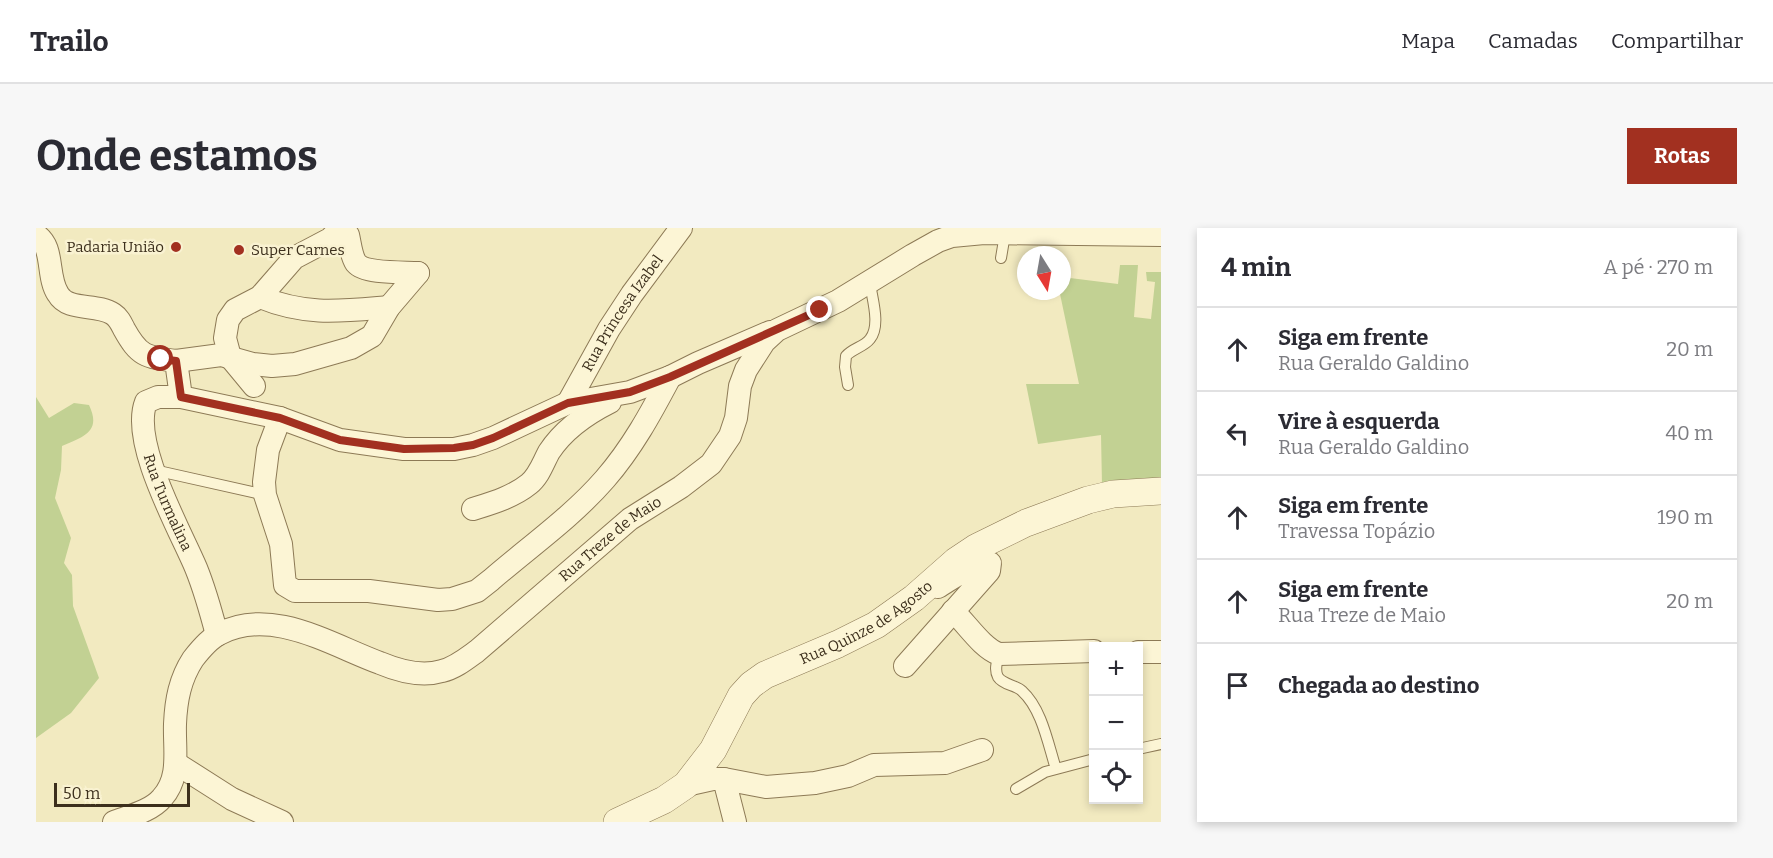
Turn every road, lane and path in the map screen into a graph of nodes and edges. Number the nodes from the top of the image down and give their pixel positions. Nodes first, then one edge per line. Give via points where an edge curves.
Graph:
1 (681, 228) edge
2 (338, 229) edge
3 (1005, 234) junction
4 (36, 235) edge
5 (931, 235) edge
6 (1161, 235) edge
7 (1001, 258) dead end
8 (870, 283) junction
9 (260, 297) junction
10 (389, 307) junction
11 (777, 330) junction
12 (230, 357) junction
13 (176, 361) junction
14 (670, 377) junction
15 (848, 385) dead end
16 (254, 386) dead end
17 (630, 392) junction
18 (181, 397) junction
19 (568, 403) junction
20 (280, 418) junction
21 (154, 470) junction
22 (1161, 491) edge
23 (265, 495) junction
24 (473, 509) dead end
25 (953, 611) junction
26 (893, 614) junction
27 (217, 635) junction
28 (1089, 651) edge
29 (1143, 652) edge
30 (1161, 652) edge
31 (999, 654) junction
32 (904, 666) dead end
33 (1161, 744) edge
34 (1143, 748) edge
35 (982, 750) dead end
36 (1089, 760) edge
37 (177, 764) junction
38 (1056, 768) junction
39 (724, 779) junction
40 (686, 785) junction
41 (1016, 789) dead end
42 (114, 822) edge
43 (282, 822) edge
44 (617, 822) edge
45 (735, 822) edge

1 - 19 street, Rua Princesa Izabel via 609,329
2 - 9 street via 330,239 294,258
2 - 10 street via 348,235 356,263 363,268 418,273
3 - 5 street, Rua Treze de Maio
3 - 6 street, Rua Treze de Maio
3 - 7 lane
4 - 13 street via 45,242 52,280 64,302 113,314 138,351
5 - 8 street, Rua Treze de Maio
8 - 11 street, Rua Treze de Maio
8 - 15 lane via 874,331 870,339 846,356
9 - 10 street via 282,306 313,310
9 - 12 street via 235,310 228,320 225,338
10 - 12 street via 372,336 331,356 272,366
11 - 14 street
11 - 27 street, Rua Treze de Maio via 746,370 730,436 711,464 630,519 459,664 426,674 391,668 292,629 263,623 236,626
12 - 13 street via 211,355
12 - 16 street
13 - 18 street
14 - 17 street
14 - 23 street via 646,422 605,479 548,533 491,580 464,596 438,600 391,592 321,593 288,588 281,544
17 - 19 street, Rua Turmalina
17 - 24 street via 582,417 564,433 530,483 501,500
18 - 20 street, Rua Turmalina
18 - 21 street, Rua Turmalina via 151,399 143,409 145,437
19 - 20 street, Rua Turmalina via 493,438 454,448 378,447 340,440
20 - 23 street via 268,450
21 - 23 lane
21 - 27 street, Rua Turmalina via 207,596
22 - 26 street, Rua Quinze de Agosto via 1105,496 1026,523 956,561
25 - 26 street via 989,571 989,562 973,566
25 - 31 street via 983,645
25 - 32 street
26 - 40 street, Rua Quinze de Agosto via 838,645 789,663 751,685 741,696 713,750
27 - 37 street, Rua Treze de Maio via 199,651 184,673 175,722
28 - 31 street
29 - 30 street
31 - 38 lane via 997,675 1029,699 1044,729
33 - 34 lane
35 - 39 street via 945,764 874,765 835,780 796,785 766,787
36 - 38 lane
37 - 42 street, Rua Treze de Maio via 171,787 161,800
37 - 43 street via 232,799
38 - 41 lane
39 - 40 street
39 - 45 street
40 - 44 street, Rua Quinze de Agosto

